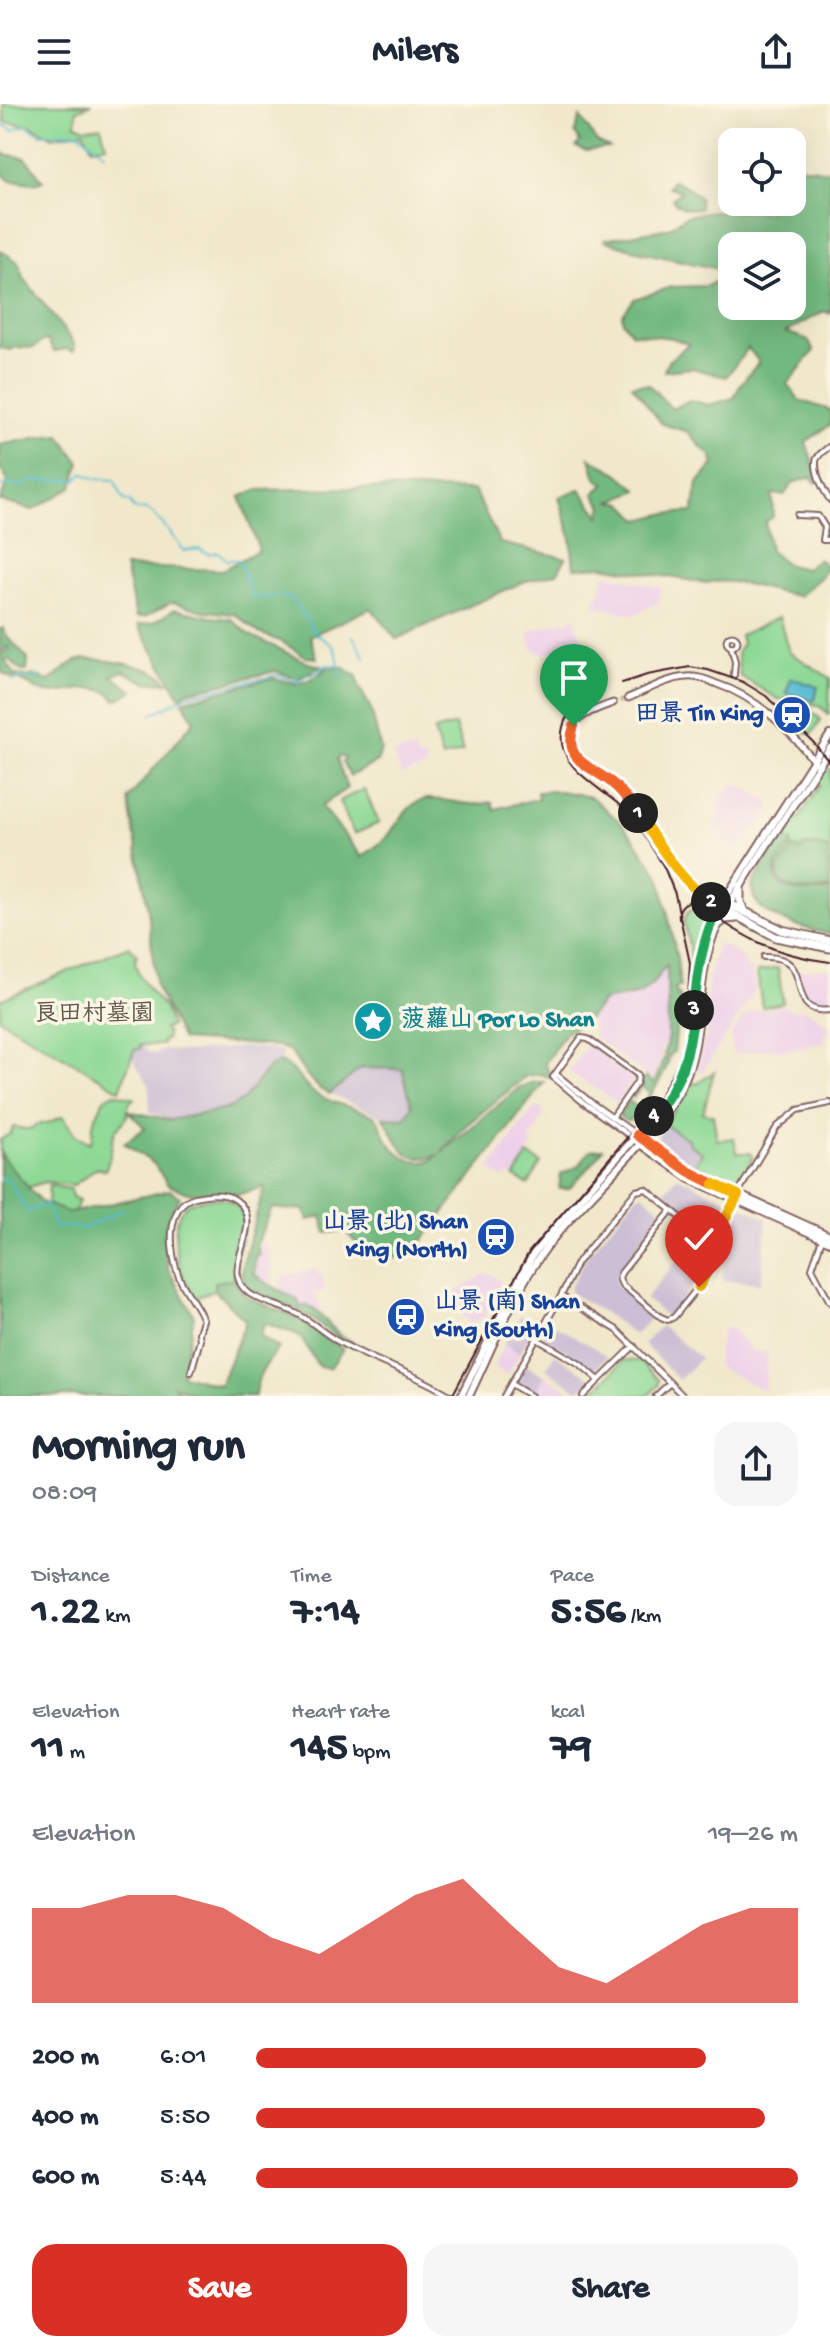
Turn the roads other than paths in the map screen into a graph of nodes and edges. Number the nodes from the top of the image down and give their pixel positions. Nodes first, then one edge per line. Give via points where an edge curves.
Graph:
1 (830, 446) edge
2 (830, 500) edge
3 (797, 515) dead end
4 (830, 540) edge
5 (731, 646) dead end
6 (734, 675) dead end
7 (628, 698) tunnel mouth
8 (613, 703) tunnel mouth
9 (830, 735) edge
10 (830, 748) edge
11 (816, 763) junction
12 (740, 886) junction
13 (724, 905) junction
14 (743, 916) junction
15 (719, 924) junction
16 (830, 941) edge
17 (830, 948) edge
18 (764, 957) dead end
19 (830, 1010) edge
20 (554, 1075) junction
21 (830, 1103) edge
22 (612, 1118) junction
23 (638, 1139) junction
24 (654, 1154) junction
25 (626, 1158) junction
26 (737, 1197) junction
27 (671, 1211) junction
28 (718, 1234) junction
29 (827, 1238) edge
30 (561, 1296) junction
31 (830, 1302) edge
32 (537, 1339) junction
33 (634, 1346) junction
34 (191, 1372) dead end
35 (599, 1380) junction
36 (670, 1383) junction
37 (511, 1384) junction
38 (451, 1395) edge
39 (465, 1395) edge
40 (504, 1396) edge
41 (531, 1396) edge
42 (583, 1396) edge
43 (656, 1396) edge
44 (683, 1396) edge

1 - 2 street via 816,461 819,484
3 - 4 street via 818,516 825,527 823,540
5 - 6 street
7 - 11 street via 685,677 709,681 751,698
8 - 13 street via 579,718 571,735 572,750 625,795 690,883
9 - 11 main road
10 - 11 main road
11 - 12 main road
11 - 13 main road
12 - 13 main road
12 - 14 main road
13 - 14 main road
13 - 15 main road
13 - 23 main road via 709,930 701,959 684,1065
14 - 15 main road
14 - 16 main road
14 - 17 main road via 776,937
15 - 23 main road via 704,970 690,1067 673,1101
18 - 19 street via 790,963 805,1002
20 - 22 street
20 - 22 street via 584,1038 635,1072 638,1080
20 - 23 street via 590,1108
21 - 26 street via 802,1109 780,1124
22 - 23 street
23 - 24 main road
23 - 25 main road
23 - 26 main road
23 - 39 main road via 534,1253
24 - 25 main road via 642,1151
24 - 26 main road via 690,1179
25 - 39 main road via 539,1257
26 - 28 street
26 - 29 main road
27 - 28 street
27 - 28 street via 619,1278 664,1319 674,1317 703,1281
27 - 30 street via 646,1189 636,1191 582,1256
29 - 31 street via 812,1270
30 - 32 street
30 - 33 street via 612,1326
32 - 35 street
32 - 37 street
33 - 35 street
33 - 36 street
34 - 38 street via 203,1320 176,1269 173,1223 189,1199 225,1195 239,1202 247,1215 237,1270 248,1292
35 - 42 street
36 - 43 street
36 - 44 street
37 - 40 street
37 - 41 street
38 - 39 street

